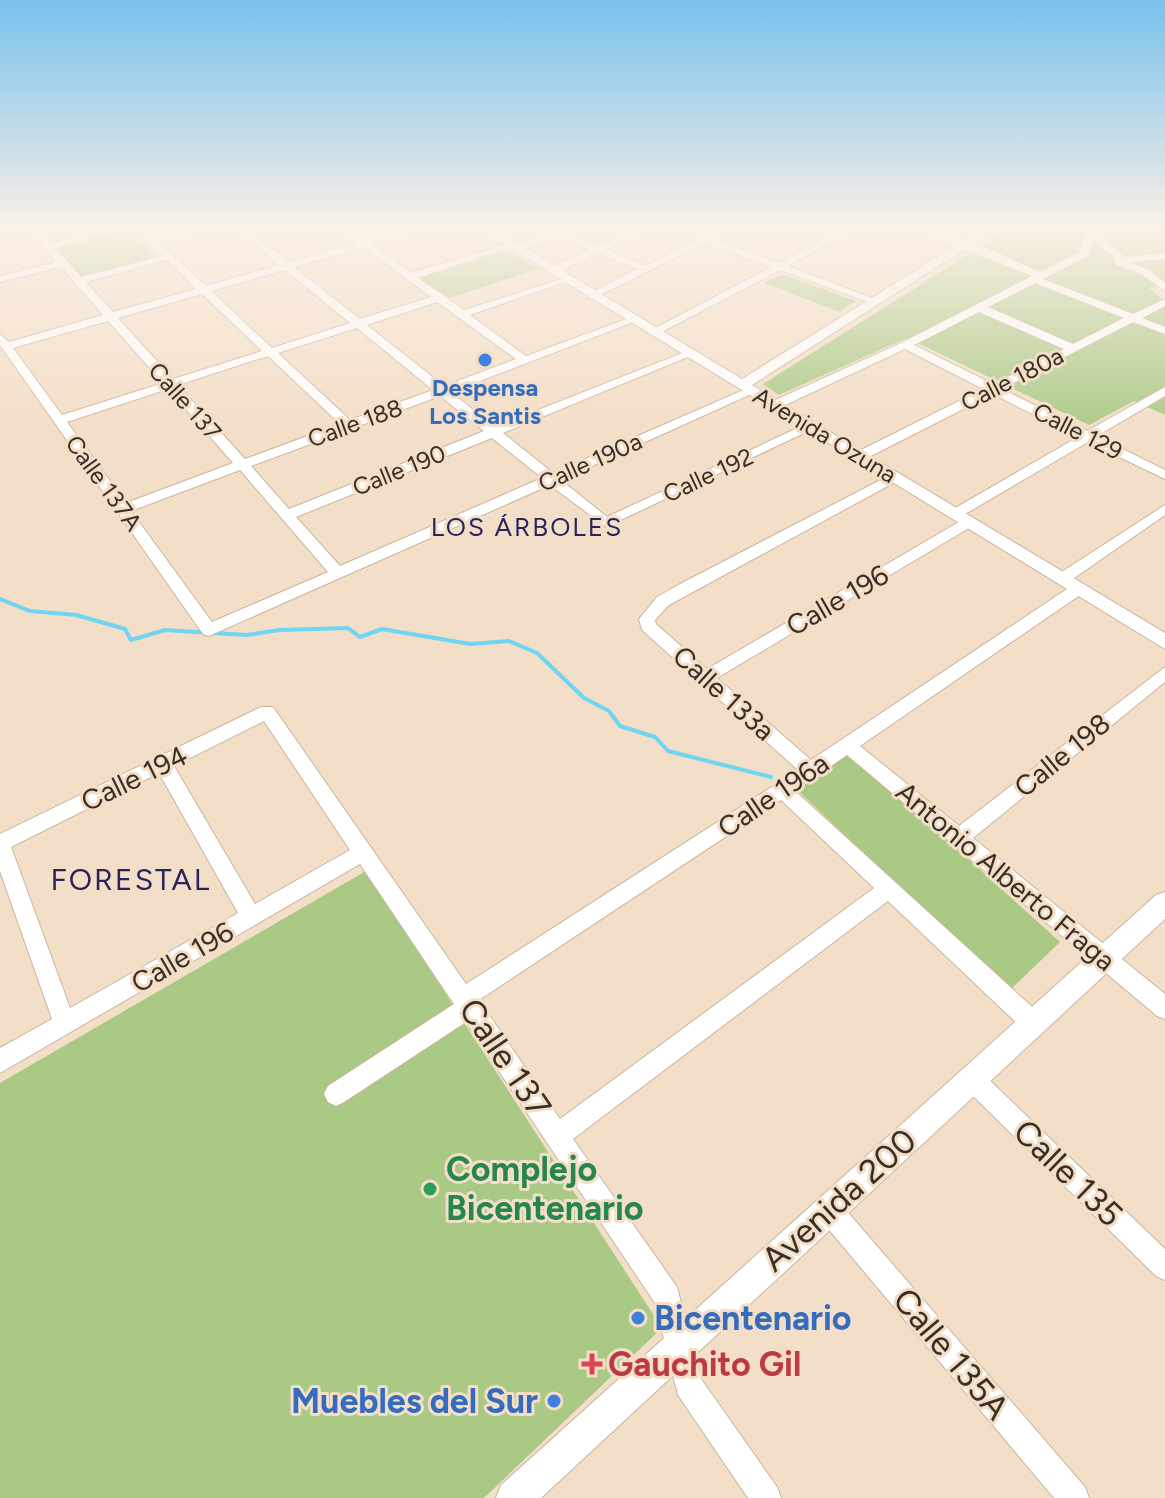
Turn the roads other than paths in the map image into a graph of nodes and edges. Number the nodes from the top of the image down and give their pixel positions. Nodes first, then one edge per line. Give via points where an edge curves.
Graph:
1 (94, 299) edge
2 (172, 299) edge
3 (213, 299) edge
4 (329, 299) edge
5 (435, 299) edge
6 (439, 299) edge
7 (507, 299) edge
8 (597, 299) edge
9 (718, 299) edge
10 (869, 299) edge
11 (878, 299) edge
12 (994, 299) edge
13 (1089, 299) edge
14 (875, 301) junction
15 (1165, 302) edge
16 (978, 307) junction
17 (461, 315) junction
18 (110, 317) junction
19 (1133, 318) junction
20 (633, 320) junction
21 (359, 323) junction
22 (1165, 331) edge
23 (654, 333) junction
24 (2, 342) edge
25 (905, 345) junction
26 (1072, 348) junction
27 (270, 352) junction
28 (689, 354) junction
29 (525, 360) junction
30 (170, 384) junction
31 (747, 388) junction
32 (993, 388) junction
33 (443, 390) junction
34 (1165, 391) edge
35 (775, 405) junction
36 (59, 420) junction
37 (348, 425) junction
38 (811, 427) junction
39 (495, 432) junction
40 (1088, 436) junction
41 (860, 456) junction
42 (242, 464) junction
43 (1165, 475) edge
44 (894, 477) junction
45 (554, 479) junction
46 (123, 509) junction
47 (1165, 509) edge
48 (287, 515) junction
49 (962, 518) junction
50 (338, 573) junction
51 (1070, 584) junction
52 (209, 630) joint
53 (1165, 642) edge
54 (1165, 673) edge
55 (706, 677) junction
56 (267, 712) joint
57 (847, 745) junction
58 (163, 764) junction
59 (810, 770) junction
60 (782, 790) junction
61 (959, 838) junction
62 (0, 843) edge
63 (364, 852) junction
64 (888, 889) junction
65 (1165, 903) edge
66 (251, 917) junction
67 (1105, 958) junction
68 (467, 1002) junction
69 (1165, 1008) edge
70 (1033, 1023) junction
71 (65, 1024) junction
72 (0, 1061) edge
73 (972, 1079) junction
74 (336, 1094) dead end
75 (557, 1136) junction
76 (829, 1210) junction
77 (1165, 1267) edge
78 (679, 1346) junction
79 (519, 1496) edge
80 (766, 1498) edge
81 (1074, 1498) edge

1 - 18 street, Calle 137
2 - 18 street
3 - 27 street
4 - 21 street
5 - 21 street
6 - 17 street
7 - 17 street
8 - 20 main road, Avenida Ozuna
9 - 23 street
10 - 14 street
11 - 14 main road
12 - 16 street
13 - 19 street
14 - 31 main road
15 - 19 street, Calle 180a
16 - 25 street
16 - 26 street
17 - 29 street
18 - 24 street
18 - 30 street, Calle 137
19 - 22 street
19 - 26 street, Calle 180a
20 - 23 main road, Avenida Ozuna
20 - 29 street, Calle 188
21 - 27 street
21 - 33 street
23 - 28 main road, Avenida Ozuna
24 - 36 street, Calle 137A
25 - 32 street, Calle 129
25 - 35 street
26 - 32 street, Calle 180a
27 - 30 street
27 - 37 street
28 - 31 main road, Avenida Ozuna
28 - 39 street, Calle 190
29 - 33 street, Calle 188
30 - 36 street
30 - 42 street, Calle 137
31 - 35 main road, Avenida Ozuna
31 - 45 street, Calle 190a
32 - 40 street, Calle 129
32 - 41 street, Calle 180a
33 - 37 street, Calle 188
33 - 39 street
34 - 40 street, Calle 196
35 - 38 main road, Avenida Ozuna
36 - 46 street, Calle 137A
37 - 42 street, Calle 188
38 - 41 main road, Avenida Ozuna
38 - 45 street, Calle 192 via 606,523
39 - 45 street
39 - 48 street, Calle 190
40 - 43 street, Calle 129
40 - 49 street, Calle 196
41 - 44 main road, Avenida Ozuna
42 - 46 street, Calle 188
42 - 48 street, Calle 137
44 - 49 main road, Avenida Ozuna
44 - 55 street, Calle 133a via 685,588 651,612 648,626
45 - 50 street, Calle 190a
46 - 52 street, Calle 137A
47 - 51 street, Calle 196a
48 - 50 street, Calle 137
49 - 51 main road, Avenida Ozuna
49 - 55 street, Calle 196
50 - 52 street, Calle 190a
51 - 53 main road, Avenida Ozuna
51 - 57 street, Calle 196a
54 - 61 street, Calle 198
55 - 59 street, Calle 133a
56 - 58 street, Calle 194
56 - 63 street, Calle 137
57 - 59 street, Calle 196a
57 - 61 street, Antonio Alberto Fraga
58 - 62 street, Calle 194
58 - 66 street
59 - 60 street, Calle 196a
60 - 64 street
60 - 68 street, Calle 196a
61 - 67 street, Antonio Alberto Fraga
62 - 71 street
63 - 66 street, Calle 196
63 - 68 street, Calle 137
64 - 70 street
64 - 75 street
65 - 67 main road, Avenida 200
66 - 71 street, Calle 196
67 - 69 street, Antonio Alberto Fraga
67 - 70 main road, Avenida 200
68 - 74 street, Calle 196a
68 - 75 street, Calle 137
70 - 73 main road, Avenida 200
71 - 72 street, Calle 196
73 - 76 main road, Avenida 200
73 - 77 street, Calle 135
75 - 78 street, Calle 137 via 667,1297
76 - 78 main road, Avenida 200
76 - 81 street, Calle 135A
78 - 79 main road, Avenida 200
78 - 80 street, Calle 137 via 688,1385

